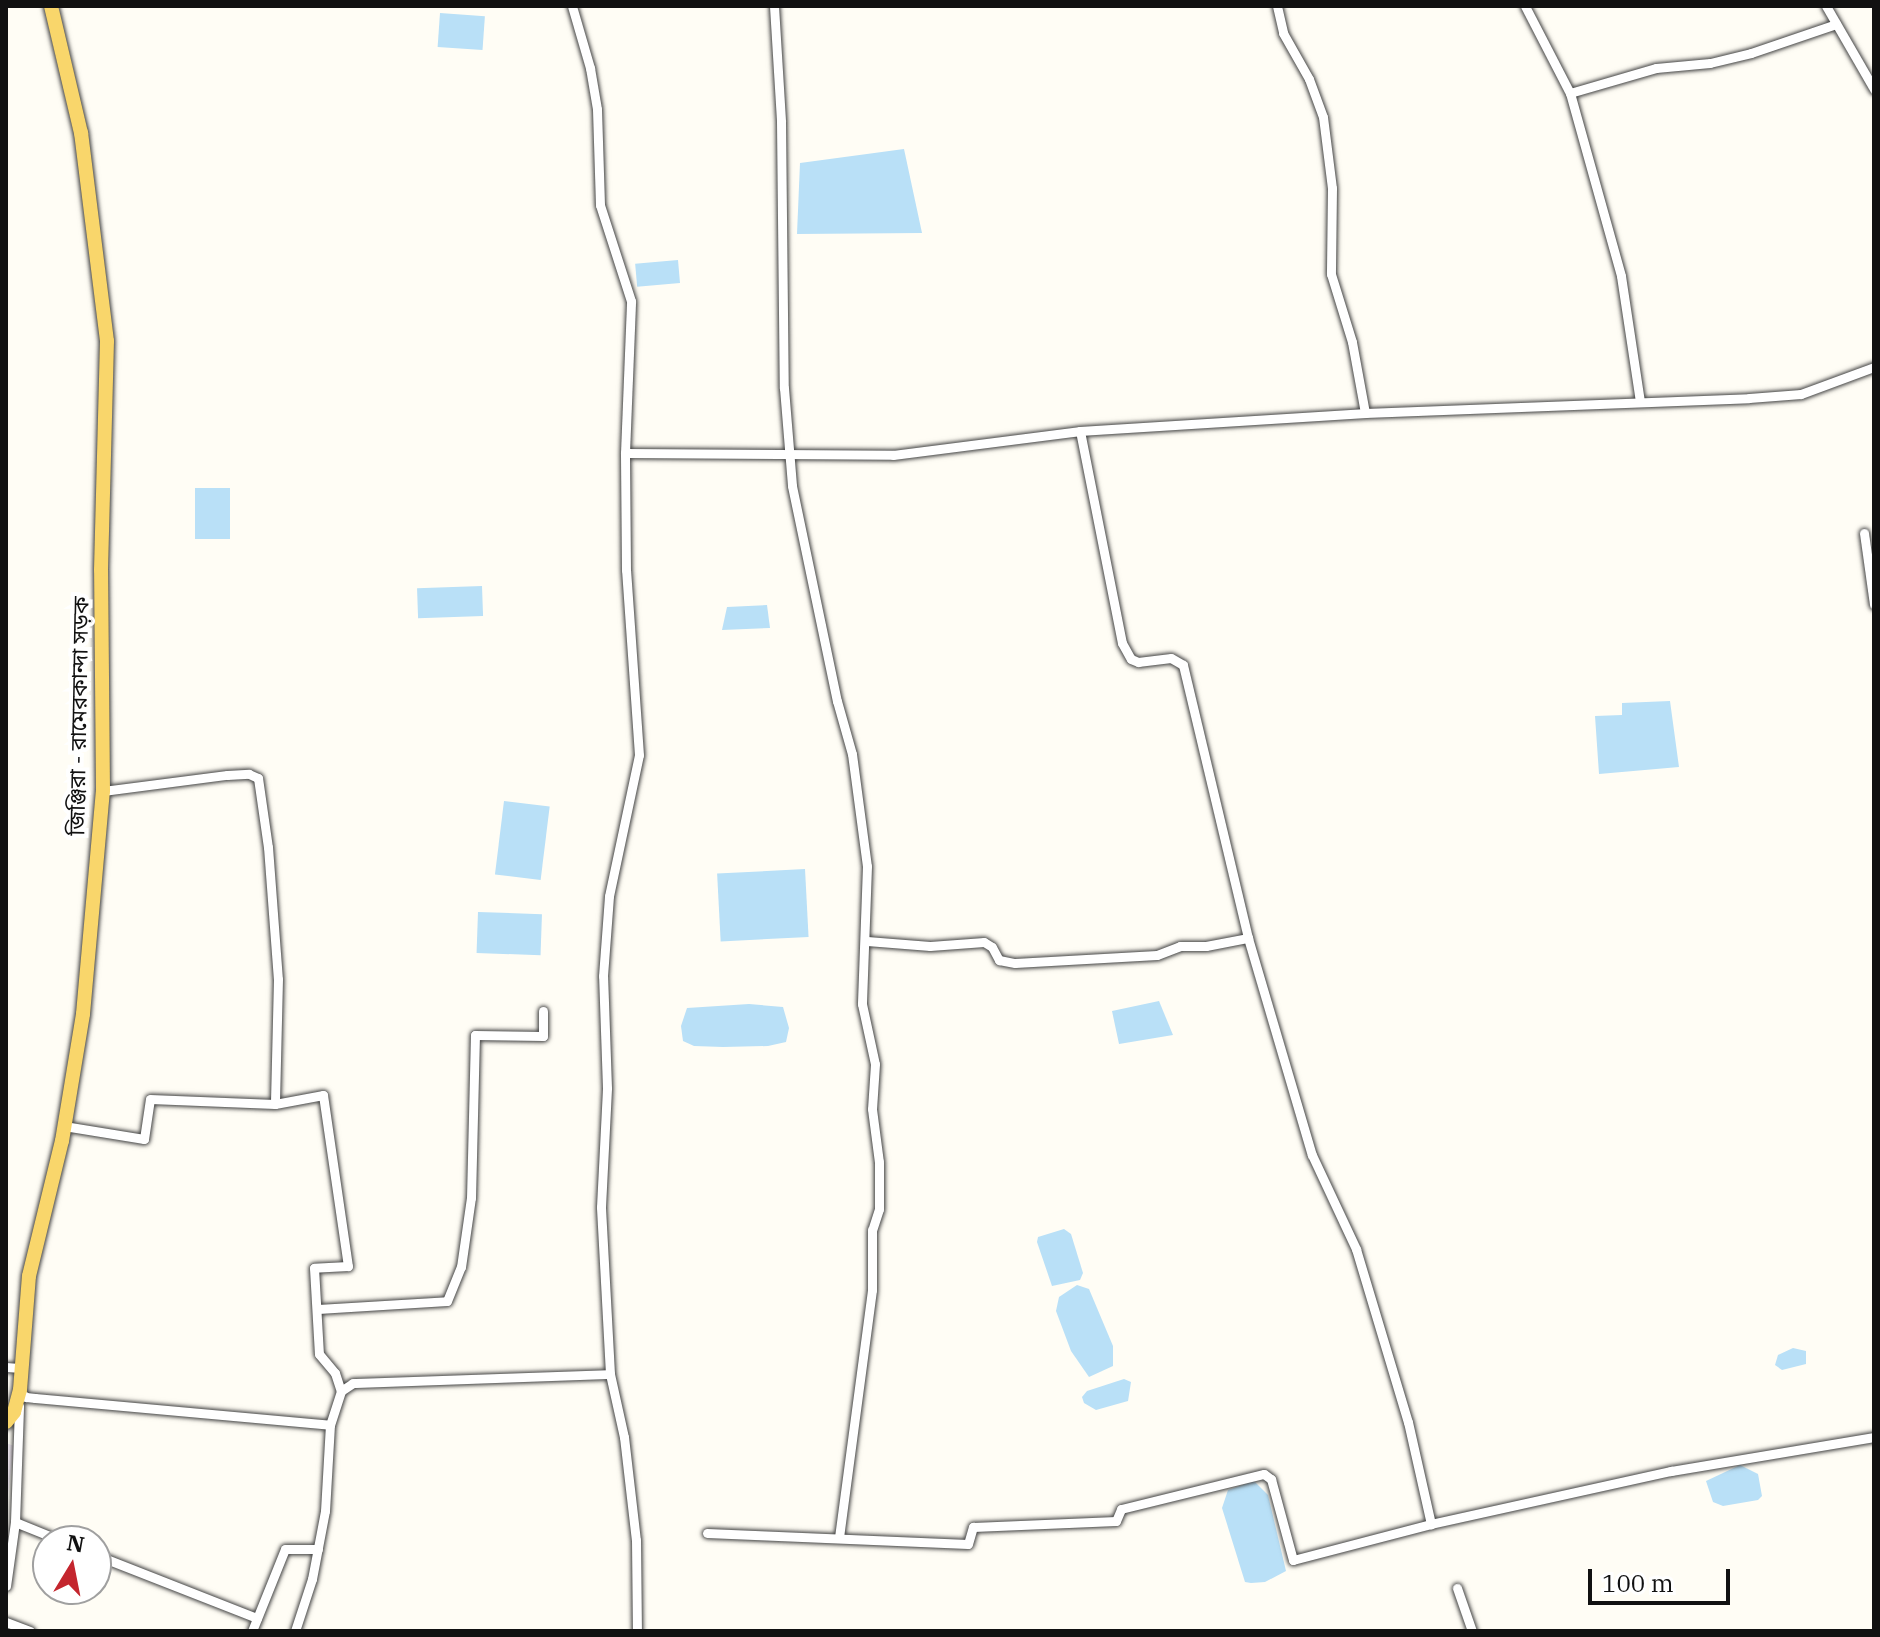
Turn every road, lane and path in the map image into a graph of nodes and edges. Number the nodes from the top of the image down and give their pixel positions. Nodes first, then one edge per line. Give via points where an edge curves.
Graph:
1 (51, 6) edge
2 (572, 6) edge
3 (774, 6) edge
4 (1277, 6) edge
5 (1525, 6) edge
6 (1826, 6) edge
7 (1836, 24) junction
8 (1874, 89) edge
9 (1570, 93) junction
10 (1874, 367) edge
11 (1640, 402) junction
12 (1365, 413) junction
13 (1080, 431) junction
14 (625, 453) junction
15 (1864, 533) dead end
16 (1874, 604) edge
17 (103, 791) junction
18 (1248, 938) junction
19 (867, 941) junction
20 (543, 1011) dead end
21 (275, 1104) junction
22 (64, 1126) junction
23 (318, 1309) junction
24 (6, 1367) edge
25 (22, 1368) junction
26 (610, 1374) junction
27 (20, 1390) junction
28 (341, 1391) junction
29 (6, 1422) edge
30 (330, 1425) junction
31 (1874, 1437) edge
32 (15, 1522) junction
33 (1431, 1524) junction
34 (32, 1529) edge
35 (707, 1533) dead end
36 (839, 1536) junction
37 (318, 1549) junction
38 (112, 1561) edge
39 (6, 1586) edge
40 (1457, 1588) dead end
41 (257, 1618) junction
42 (6, 1622) edge
43 (30, 1631) edge
44 (252, 1631) edge
45 (295, 1631) edge
46 (637, 1631) edge
47 (1472, 1631) edge

1 - 17 main road, জিঞ্জিরা - রামেরকান্দা সড়ক via 81,133 107,341
2 - 14 street via 597,109 600,205 631,301
3 - 19 street via 782,150 784,388 792,486 852,754 867,866
4 - 12 street via 1283,33 1323,117 1332,188 1331,274 1352,342
5 - 9 street
6 - 7 street
7 - 8 street
7 - 9 street via 1751,53 1656,68
9 - 11 street via 1621,276
10 - 11 street via 1801,394
11 - 12 street
12 - 13 street
13 - 14 street via 893,455
13 - 18 street via 1122,643 1138,662 1171,658 1183,665
14 - 26 street via 626,570 640,726 639,755 609,896 603,976 607,1088 601,1207
15 - 16 street
17 - 21 street via 238,774 258,778 278,979
17 - 22 main road, জিঞ্জিরা - রামেরকান্দা সড়ক via 83,1014
18 - 19 street via 1180,946 1157,955 1015,963 1002,963 984,942 930,946
18 - 33 street via 1312,1155 1356,1249 1408,1422
19 - 36 street via 862,1004 875,1064 872,1109 879,1209 872,1230 872,1290
20 - 23 street via 543,1036 475,1035 471,1198 461,1267 447,1301
21 - 22 street via 150,1099 144,1139
21 - 23 street via 323,1095 348,1266 314,1268
22 - 25 main road, জিঞ্জিরা - রামেরকান্দা সড়ক via 29,1276
23 - 28 street via 319,1354 335,1373
24 - 25 street
25 - 27 main road, জিঞ্জিরা - রামেরকান্দা সড়ক
26 - 28 street via 375,1380
26 - 46 street via 624,1437 636,1540
27 - 29 main road, জিঞ্জিরা - রামেরকান্দা সড়ক
27 - 30 street via 26,1397
27 - 32 street
28 - 30 street
30 - 37 street
31 - 33 street via 1671,1471
32 - 34 street
32 - 39 street
33 - 36 street via 1293,1560 1271,1479 1264,1474 1121,1509 1116,1521 973,1527 968,1544
35 - 36 street
37 - 41 street via 285,1549
37 - 45 street
38 - 41 street
40 - 47 street
41 - 44 street
42 - 43 street

